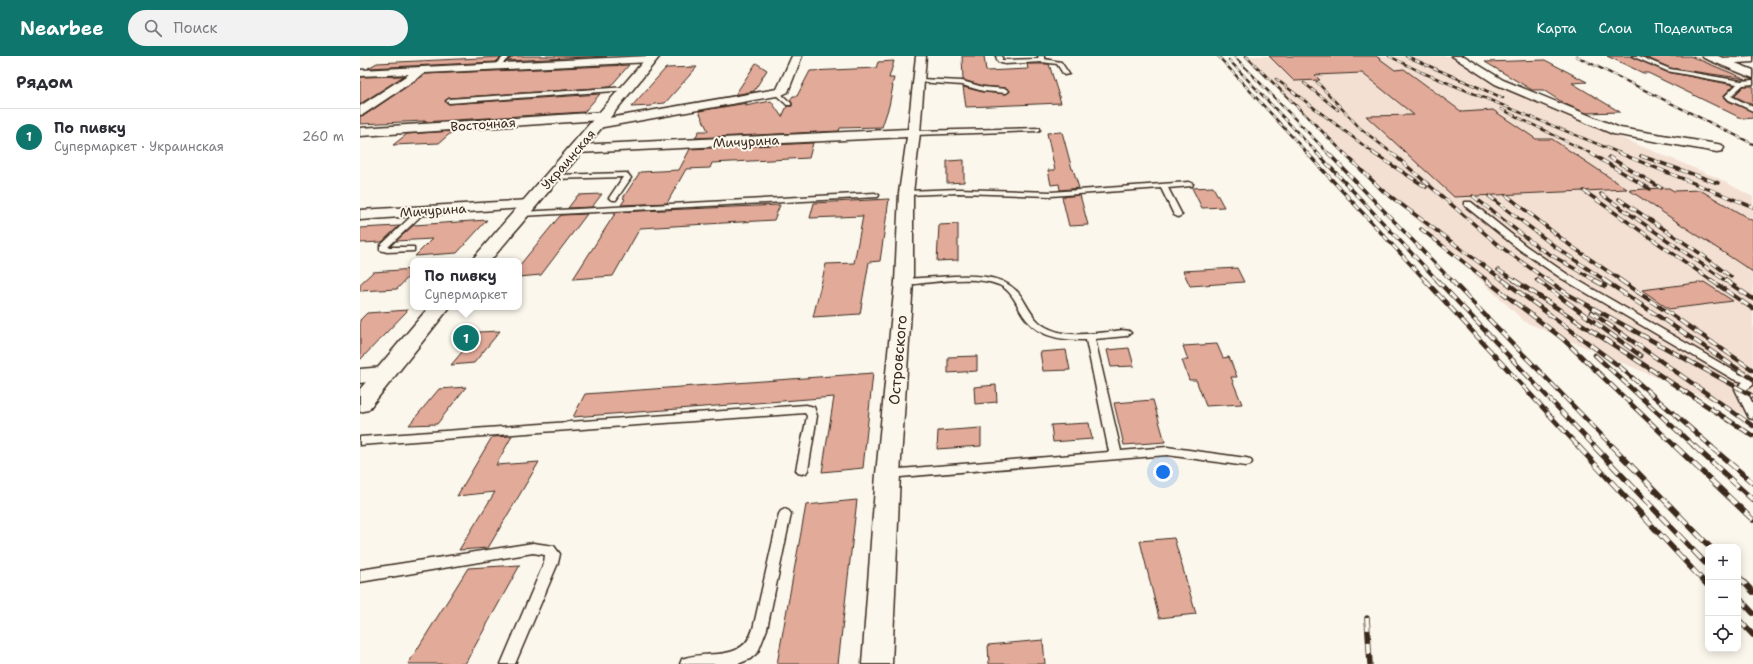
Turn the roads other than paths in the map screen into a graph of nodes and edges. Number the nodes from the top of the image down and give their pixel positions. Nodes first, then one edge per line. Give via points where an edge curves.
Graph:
1 (508, 56) edge
2 (796, 56) edge
3 (921, 56) edge
4 (999, 56) edge
5 (1457, 56) edge
6 (1635, 56) edge
7 (1708, 56) edge
8 (653, 58) edge
9 (1041, 58) edge
10 (436, 60) dead end
11 (1753, 60) edge
12 (1721, 61) junction
13 (495, 67) junction
14 (421, 70) junction
15 (360, 73) edge
16 (1066, 74) dead end
17 (1753, 74) edge
18 (920, 81) junction
19 (1753, 82) edge
20 (1741, 83) junction
21 (627, 90) junction
22 (1006, 91) dead end
23 (777, 93) junction
24 (449, 101) dead end
25 (789, 104) dead end
26 (1753, 109) edge
27 (360, 112) edge
28 (602, 120) junction
29 (1038, 129) dead end
30 (360, 132) edge
31 (914, 133) junction
32 (1717, 148) dead end
33 (577, 149) junction
34 (553, 177) junction
35 (1189, 184) dead end
36 (1164, 186) junction
37 (906, 193) junction
38 (874, 195) dead end
39 (613, 198) dead end
40 (1468, 204) dead end
41 (525, 209) junction
42 (423, 210) junction
43 (360, 214) edge
44 (1178, 215) dead end
45 (411, 249) dead end
46 (483, 258) edge
47 (904, 282) junction
48 (437, 310) edge
49 (1126, 333) dead end
50 (1090, 337) junction
51 (384, 374) junction
52 (360, 376) edge
53 (1752, 382) edge
54 (360, 404) edge
55 (1753, 415) edge
56 (360, 441) edge
57 (1116, 455) junction
58 (1246, 462) dead end
59 (802, 470) dead end
60 (888, 474) junction
61 (785, 514) dead end
62 (360, 576) edge
63 (508, 664) edge
64 (687, 664) edge
65 (878, 664) edge

1 - 13 lane
2 - 23 street via 782,92
3 - 18 street, Островского
4 - 9 lane via 1000,61 1005,62
5 - 32 street via 1499,82 1617,131
6 - 20 lane via 1669,70
7 - 12 street
8 - 13 street
8 - 21 street, Украинская
9 - 16 lane via 1059,63
10 - 14 street
11 - 12 street
12 - 17 street
13 - 14 street
14 - 15 street
14 - 27 street
18 - 22 lane via 962,82 983,89
18 - 31 street, Островского
19 - 20 lane
20 - 26 lane via 1728,96
21 - 24 lane
21 - 28 street, Украинская
23 - 25 lane
23 - 28 street, Восточная
28 - 30 street, Восточная
28 - 33 street, Украинская
29 - 31 lane
31 - 33 street, Мичурина
31 - 37 street, Островского
33 - 34 street, Украинская
34 - 39 lane via 626,175 627,178
34 - 41 street, Украинская
35 - 36 lane
36 - 37 lane via 1051,194 959,191
36 - 44 lane
37 - 47 street, Островского
38 - 41 lane
40 - 53 lane via 1523,248 1564,276 1738,377
41 - 42 street, Мичурина
41 - 46 street, Украинская
42 - 43 street, Мичурина
42 - 45 lane via 383,248
47 - 50 lane via 990,279 1010,287 1034,325 1042,331
47 - 60 street, Островского
48 - 51 street
49 - 50 lane
50 - 57 lane
51 - 52 street
51 - 54 street
53 - 55 lane via 1740,389
56 - 59 lane via 806,409 810,410 812,416
57 - 58 lane via 1186,452
57 - 60 lane
60 - 65 street, Островского
61 - 64 lane via 757,640 751,649 740,656
62 - 63 lane via 533,548 549,550 553,554 552,563

